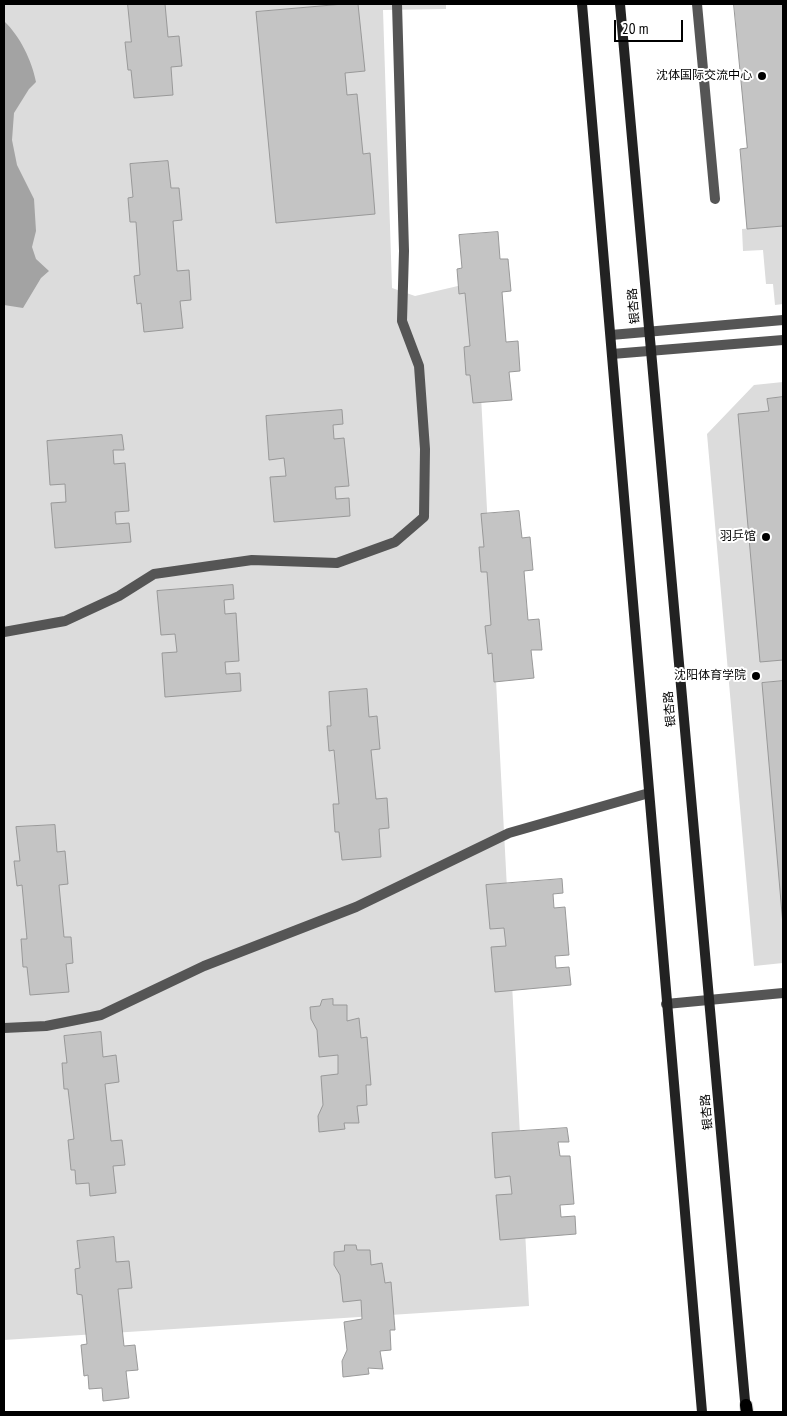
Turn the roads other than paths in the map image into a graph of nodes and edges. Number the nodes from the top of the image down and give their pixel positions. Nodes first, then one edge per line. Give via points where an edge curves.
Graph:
1 (396, 4) edge
2 (582, 4) edge
3 (620, 4) edge
4 (697, 4) edge
5 (715, 199) dead end
6 (783, 320) edge
7 (649, 332) junction
8 (611, 335) junction
9 (783, 340) edge
10 (650, 351) junction
11 (612, 354) junction
12 (4, 632) edge
13 (649, 793) junction
14 (783, 993) edge
15 (709, 1000) junction
16 (666, 1004) junction
17 (4, 1028) edge
18 (747, 1410) edge
19 (702, 1412) edge

1 - 12 street via 404,251 402,321 419,366 425,449 424,516 395,542 337,563 252,560 154,574 119,596 65,621
2 - 8 street
3 - 7 street, 银杏路
4 - 5 street
6 - 7 street
7 - 8 street
7 - 10 street, 银杏路
8 - 11 street
9 - 10 street
10 - 11 street
10 - 15 street, 银杏路
11 - 13 street
13 - 16 street
13 - 17 street via 509,833 356,906 204,966 102,1015 46,1026
14 - 15 street
15 - 16 street
15 - 18 street, 银杏路
16 - 19 street

